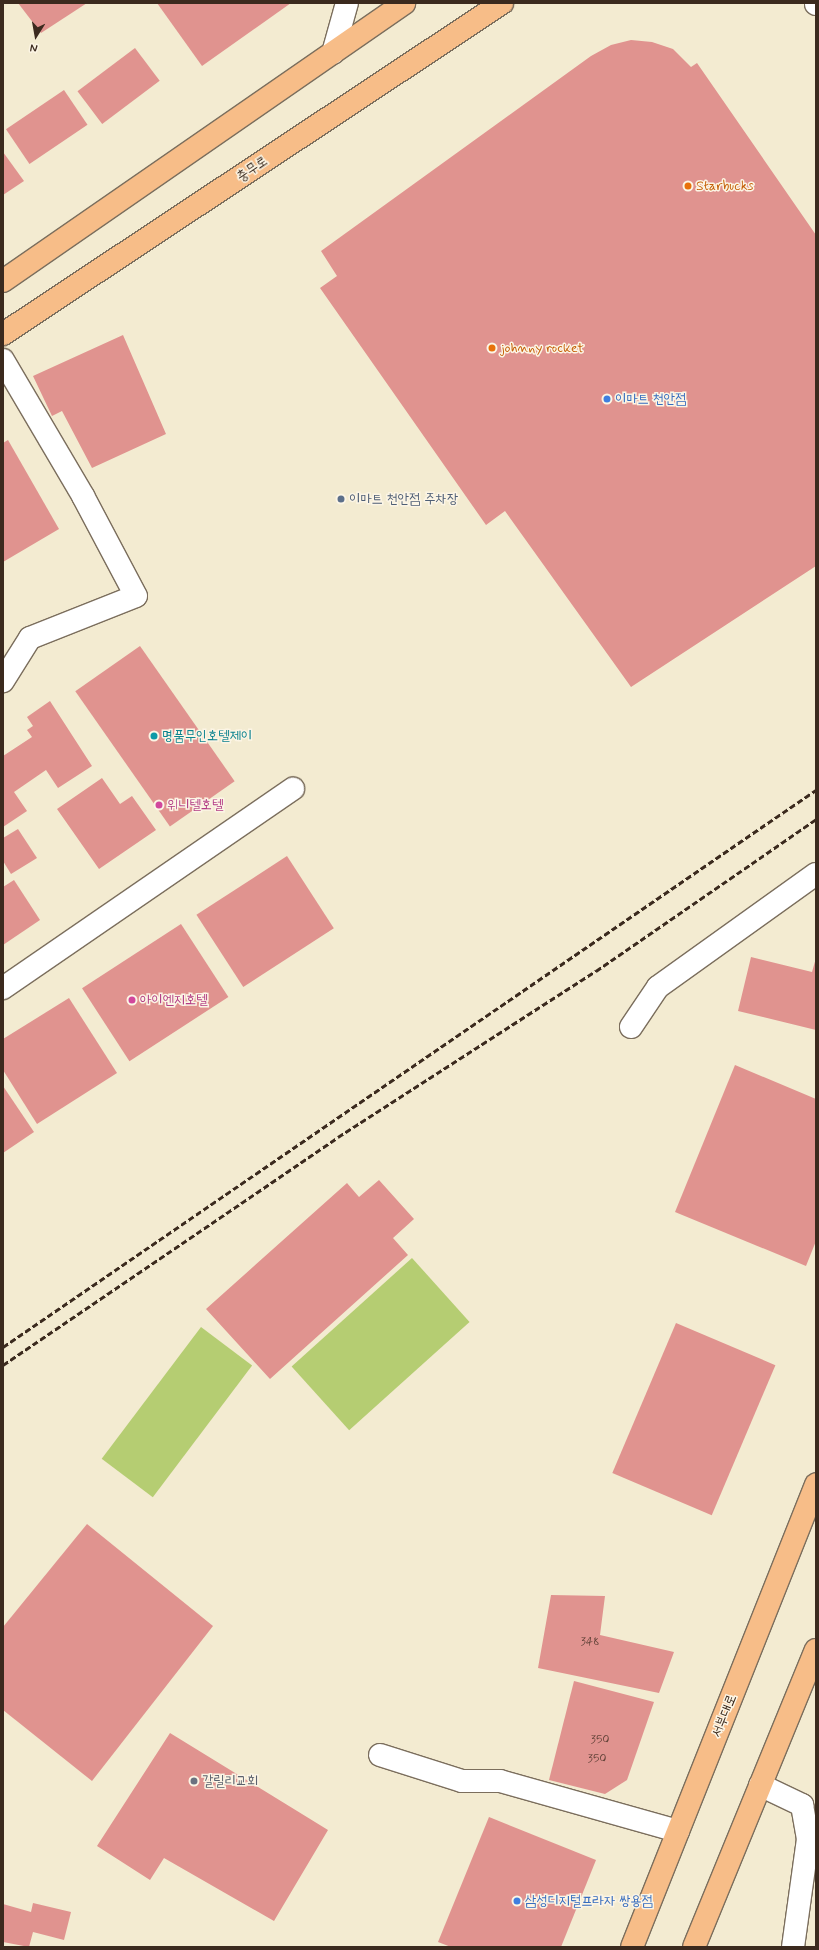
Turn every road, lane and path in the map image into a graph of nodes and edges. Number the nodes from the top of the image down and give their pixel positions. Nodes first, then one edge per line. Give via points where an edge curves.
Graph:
1 (347, 3) edge
2 (404, 3) edge
3 (502, 3) edge
4 (333, 53) junction
5 (3, 281) edge
6 (3, 334) edge
7 (3, 360) edge
8 (3, 681) edge
9 (293, 789) dead end
10 (816, 874) edge
11 (3, 988) edge
12 (631, 1027) dead end
13 (816, 1472) edge
14 (816, 1484) edge
15 (804, 1515) junction
16 (816, 1650) edge
17 (380, 1755) dead end
18 (760, 1785) junction
19 (678, 1831) junction
20 (632, 1947) edge
21 (694, 1947) edge
22 (793, 1947) edge

1 - 4 street
2 - 4 main road
3 - 6 main road, 충무로
4 - 5 main road
7 - 8 street via 83,496 136,596 30,638
9 - 11 street
10 - 12 street via 658,987
13 - 15 street
14 - 15 main road, 서부대로
15 - 19 main road, 서부대로
16 - 18 main road
17 - 19 street via 462,1781 500,1781
18 - 21 main road
18 - 22 street via 802,1805 808,1839
19 - 20 main road, 서부대로

